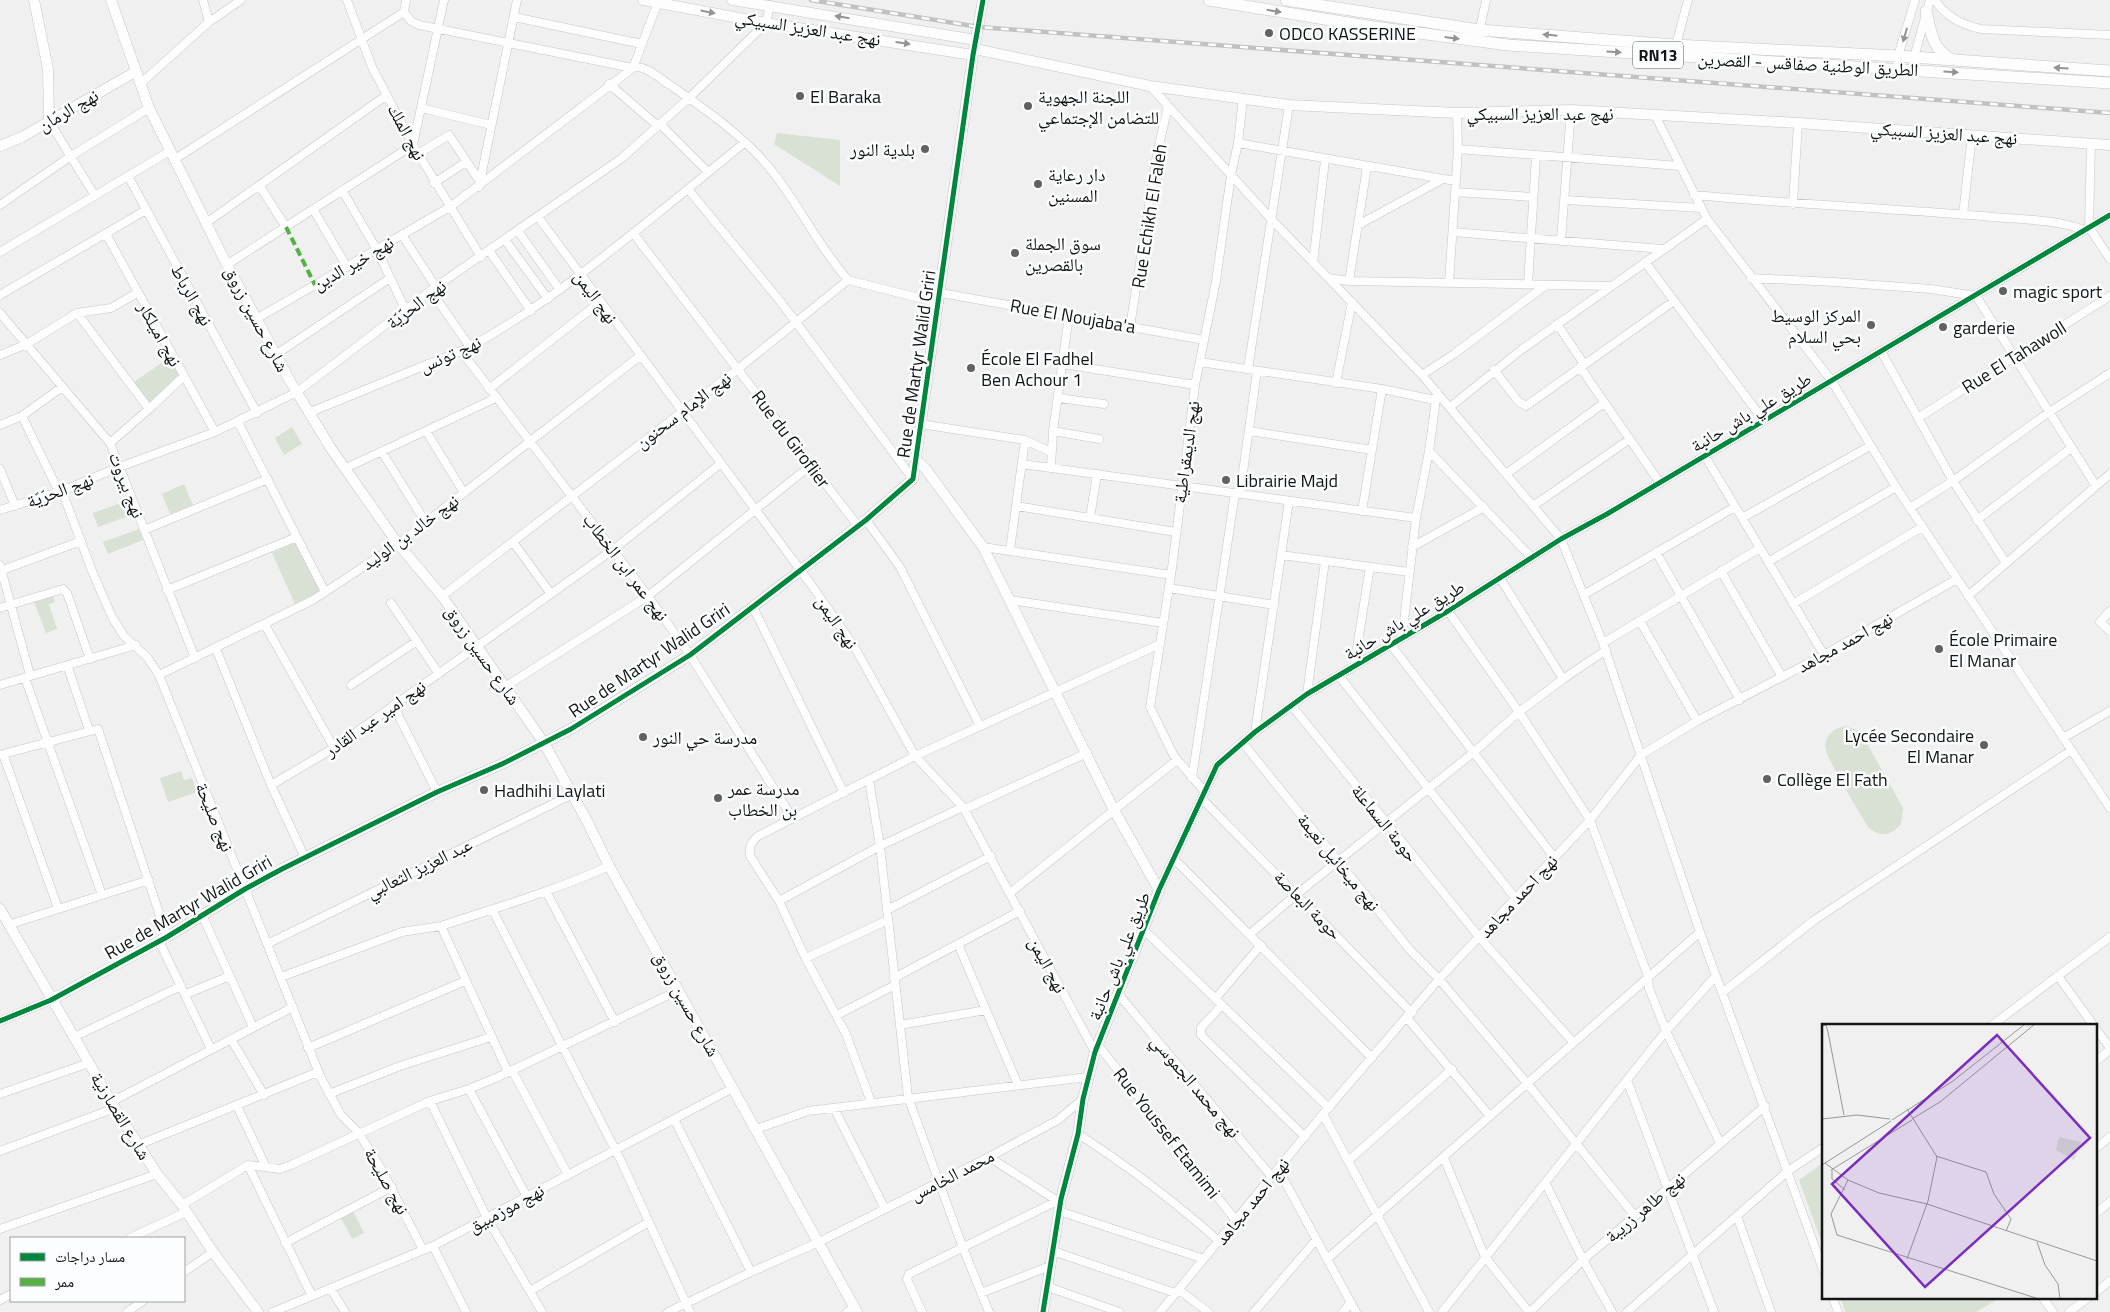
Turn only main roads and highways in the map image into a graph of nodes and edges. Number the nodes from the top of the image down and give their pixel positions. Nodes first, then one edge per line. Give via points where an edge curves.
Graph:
1 (1209, 0) edge
2 (1286, 0) edge
3 (1303, 3) junction
4 (1928, 5) edge
5 (1370, 13) junction
6 (1300, 15) junction
7 (1367, 26) junction
8 (1421, 28) junction
9 (1675, 51) junction
10 (1957, 62) junction
11 (2110, 71) edge
12 (2110, 83) edge

1 -> 6 main road, الطريق الوطنية صفاقس - القصرين / RN13
2 - 3 main road, الطريق الوطنية صفاقس - القصرين / RN13
3 - 5 main road, الطريق الوطنية صفاقس - القصرين / RN13
3 - 6 main road
4 - 10 main road via 1936,48
5 - 7 main road
5 - 8 main road, الطريق الوطنية صفاقس - القصرين / RN13
6 - 7 main road, الطريق الوطنية صفاقس - القصرين / RN13
7 - 8 main road, الطريق الوطنية صفاقس - القصرين / RN13
8 - 9 main road, الطريق الوطنية صفاقس - القصرين / RN13
9 - 10 main road, الطريق الوطنية صفاقس - القصرين / RN13 via 1898,56
9 -> 12 main road, الطريق الوطنية صفاقس - القصرين / RN13
11 -> 10 main road, الطريق الوطنية صفاقس - القصرين / RN13

